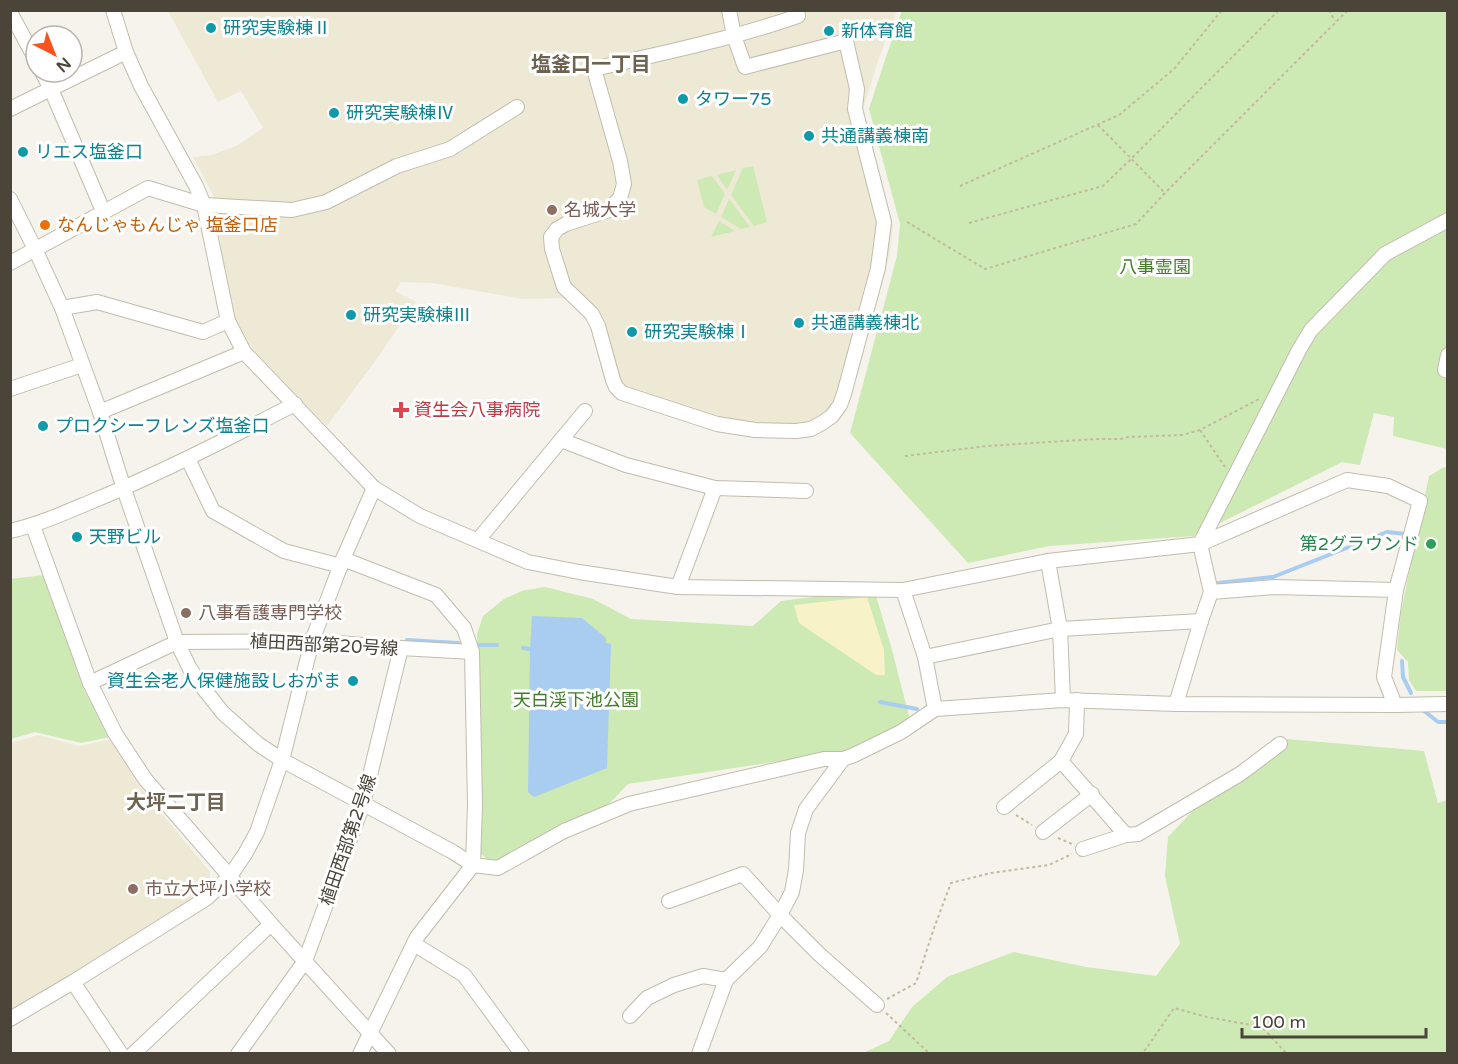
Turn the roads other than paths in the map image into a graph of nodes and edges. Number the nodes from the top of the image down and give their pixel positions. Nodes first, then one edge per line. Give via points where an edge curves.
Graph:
1 (113, 10) edge
2 (729, 10) edge
3 (797, 10) edge
4 (10, 12) edge
5 (734, 36) junction
6 (24, 38) edge
7 (126, 52) junction
8 (48, 84) edge
9 (51, 89) junction
10 (517, 107) dead end
11 (10, 109) edge
12 (10, 199) edge
13 (204, 205) junction
14 (103, 211) junction
15 (1448, 220) edge
16 (35, 249) junction
17 (10, 262) edge
18 (62, 308) junction
19 (228, 321) junction
20 (244, 352) junction
21 (1448, 354) edge
22 (82, 365) junction
23 (1448, 371) edge
24 (10, 389) edge
25 (295, 404) junction
26 (585, 411) dead end
27 (100, 412) junction
28 (561, 440) junction
29 (188, 459) junction
30 (374, 488) junction
31 (715, 488) junction
32 (124, 489) junction
33 (806, 491) dead end
34 (33, 526) junction
35 (10, 531) edge
36 (478, 540) junction
37 (1200, 544) junction
38 (1048, 561) junction
39 (342, 562) junction
40 (678, 587) junction
41 (903, 590) junction
42 (1396, 590) junction
43 (1211, 592) junction
44 (1201, 621) junction
45 (1060, 629) junction
46 (312, 640) junction
47 (177, 642) junction
48 (401, 648) junction
49 (472, 652) junction
50 (925, 657) junction
51 (90, 683) junction
52 (1070, 700) junction
53 (1176, 704) junction
54 (1448, 704) edge
55 (1395, 705) junction
56 (935, 709) junction
57 (1280, 744) dead end
58 (848, 757) junction
59 (282, 760) junction
60 (1061, 761) junction
61 (1092, 794) junction
62 (363, 804) junction
63 (1004, 807) road end
64 (1043, 832) road end
65 (1126, 836) junction
66 (1083, 849) road end
67 (473, 866) junction
68 (230, 876) junction
69 (669, 901) dead end
70 (780, 915) junction
71 (271, 924) junction
72 (414, 944) junction
73 (305, 961) junction
74 (726, 980) junction
75 (73, 982) junction
76 (877, 1005) road end
77 (630, 1016) dead end
78 (10, 1019) edge
79 (370, 1033) junction
80 (120, 1053) edge
81 (133, 1053) edge
82 (238, 1053) edge
83 (360, 1053) edge
84 (389, 1053) edge
85 (522, 1053) edge
86 (699, 1053) edge

1 - 7 street
2 - 5 street
3 - 5 street via 798,16
4 - 6 street
5 - 5 street via 594,69 624,183 620,198 609,210 557,229 552,249 564,287 592,314 598,326 613,380 622,393 717,424 755,430 811,429 832,416 844,394 878,268 884,222 855,109 857,89 846,41 745,67
7 - 9 street
7 - 13 street
8 - 9 street
9 - 11 street
9 - 14 street
10 - 13 street via 450,149 397,166 326,202 292,210
12 - 16 street
13 - 14 street via 148,188
13 - 19 street
14 - 16 street
15 - 37 street via 1385,254 1311,330
16 - 17 street
16 - 18 street
18 - 19 street via 97,302 202,332
18 - 22 street
19 - 20 street
20 - 25 street
20 - 27 street
21 - 23 street
22 - 24 street
22 - 27 street
25 - 29 street
25 - 30 street
26 - 28 street
27 - 32 street
28 - 31 street via 626,465
28 - 36 street
29 - 32 street
29 - 39 street via 213,511 284,551
30 - 36 street via 420,516
30 - 39 street
31 - 33 street
31 - 40 street
32 - 34 street
32 - 47 street
34 - 35 street
34 - 51 street
36 - 40 street via 528,562
37 - 38 street
37 - 42 street via 1347,480 1388,486 1420,501
37 - 43 street
38 - 41 street
38 - 45 street
39 - 46 street
39 - 49 street via 436,595 464,628
40 - 41 street
41 - 50 street
42 - 43 street via 1274,587
42 - 55 street via 1384,677
43 - 44 street
44 - 45 street
44 - 53 street
45 - 50 street
45 - 52 street
46 - 47 street, 植田西部第20号線
46 - 48 street, 植田西部第20号線
46 - 59 street
47 - 51 street
47 - 59 street via 189,667 224,713
48 - 49 street, 植田西部第20号線
48 - 62 street, 植田西部第2号線
49 - 67 street
50 - 56 street
51 - 68 street via 145,779
52 - 53 street
52 - 56 street
52 - 60 street via 1076,734
53 - 55 street
54 - 55 street
56 - 58 street via 901,732
57 - 65 street via 1184,808 1138,834
58 - 67 street via 824,759 629,804 564,831 498,868
58 - 70 street via 806,809 798,833 792,892
59 - 62 street
59 - 68 street via 257,832
60 - 61 street
60 - 63 street
61 - 64 street
61 - 65 street
62 - 67 street
62 - 73 street, 植田西部第2号線
65 - 66 street
67 - 72 street
68 - 71 street
68 - 75 street via 207,898
69 - 70 street via 743,874
70 - 74 street via 760,946
70 - 76 street
71 - 73 street
71 - 81 street
72 - 79 street
72 - 85 street via 464,975
73 - 79 street
73 - 82 street, 植田西部第2号線
74 - 77 street via 703,976 674,985 647,998
74 - 86 street
75 - 78 street
75 - 80 street
79 - 83 street
79 - 84 street

